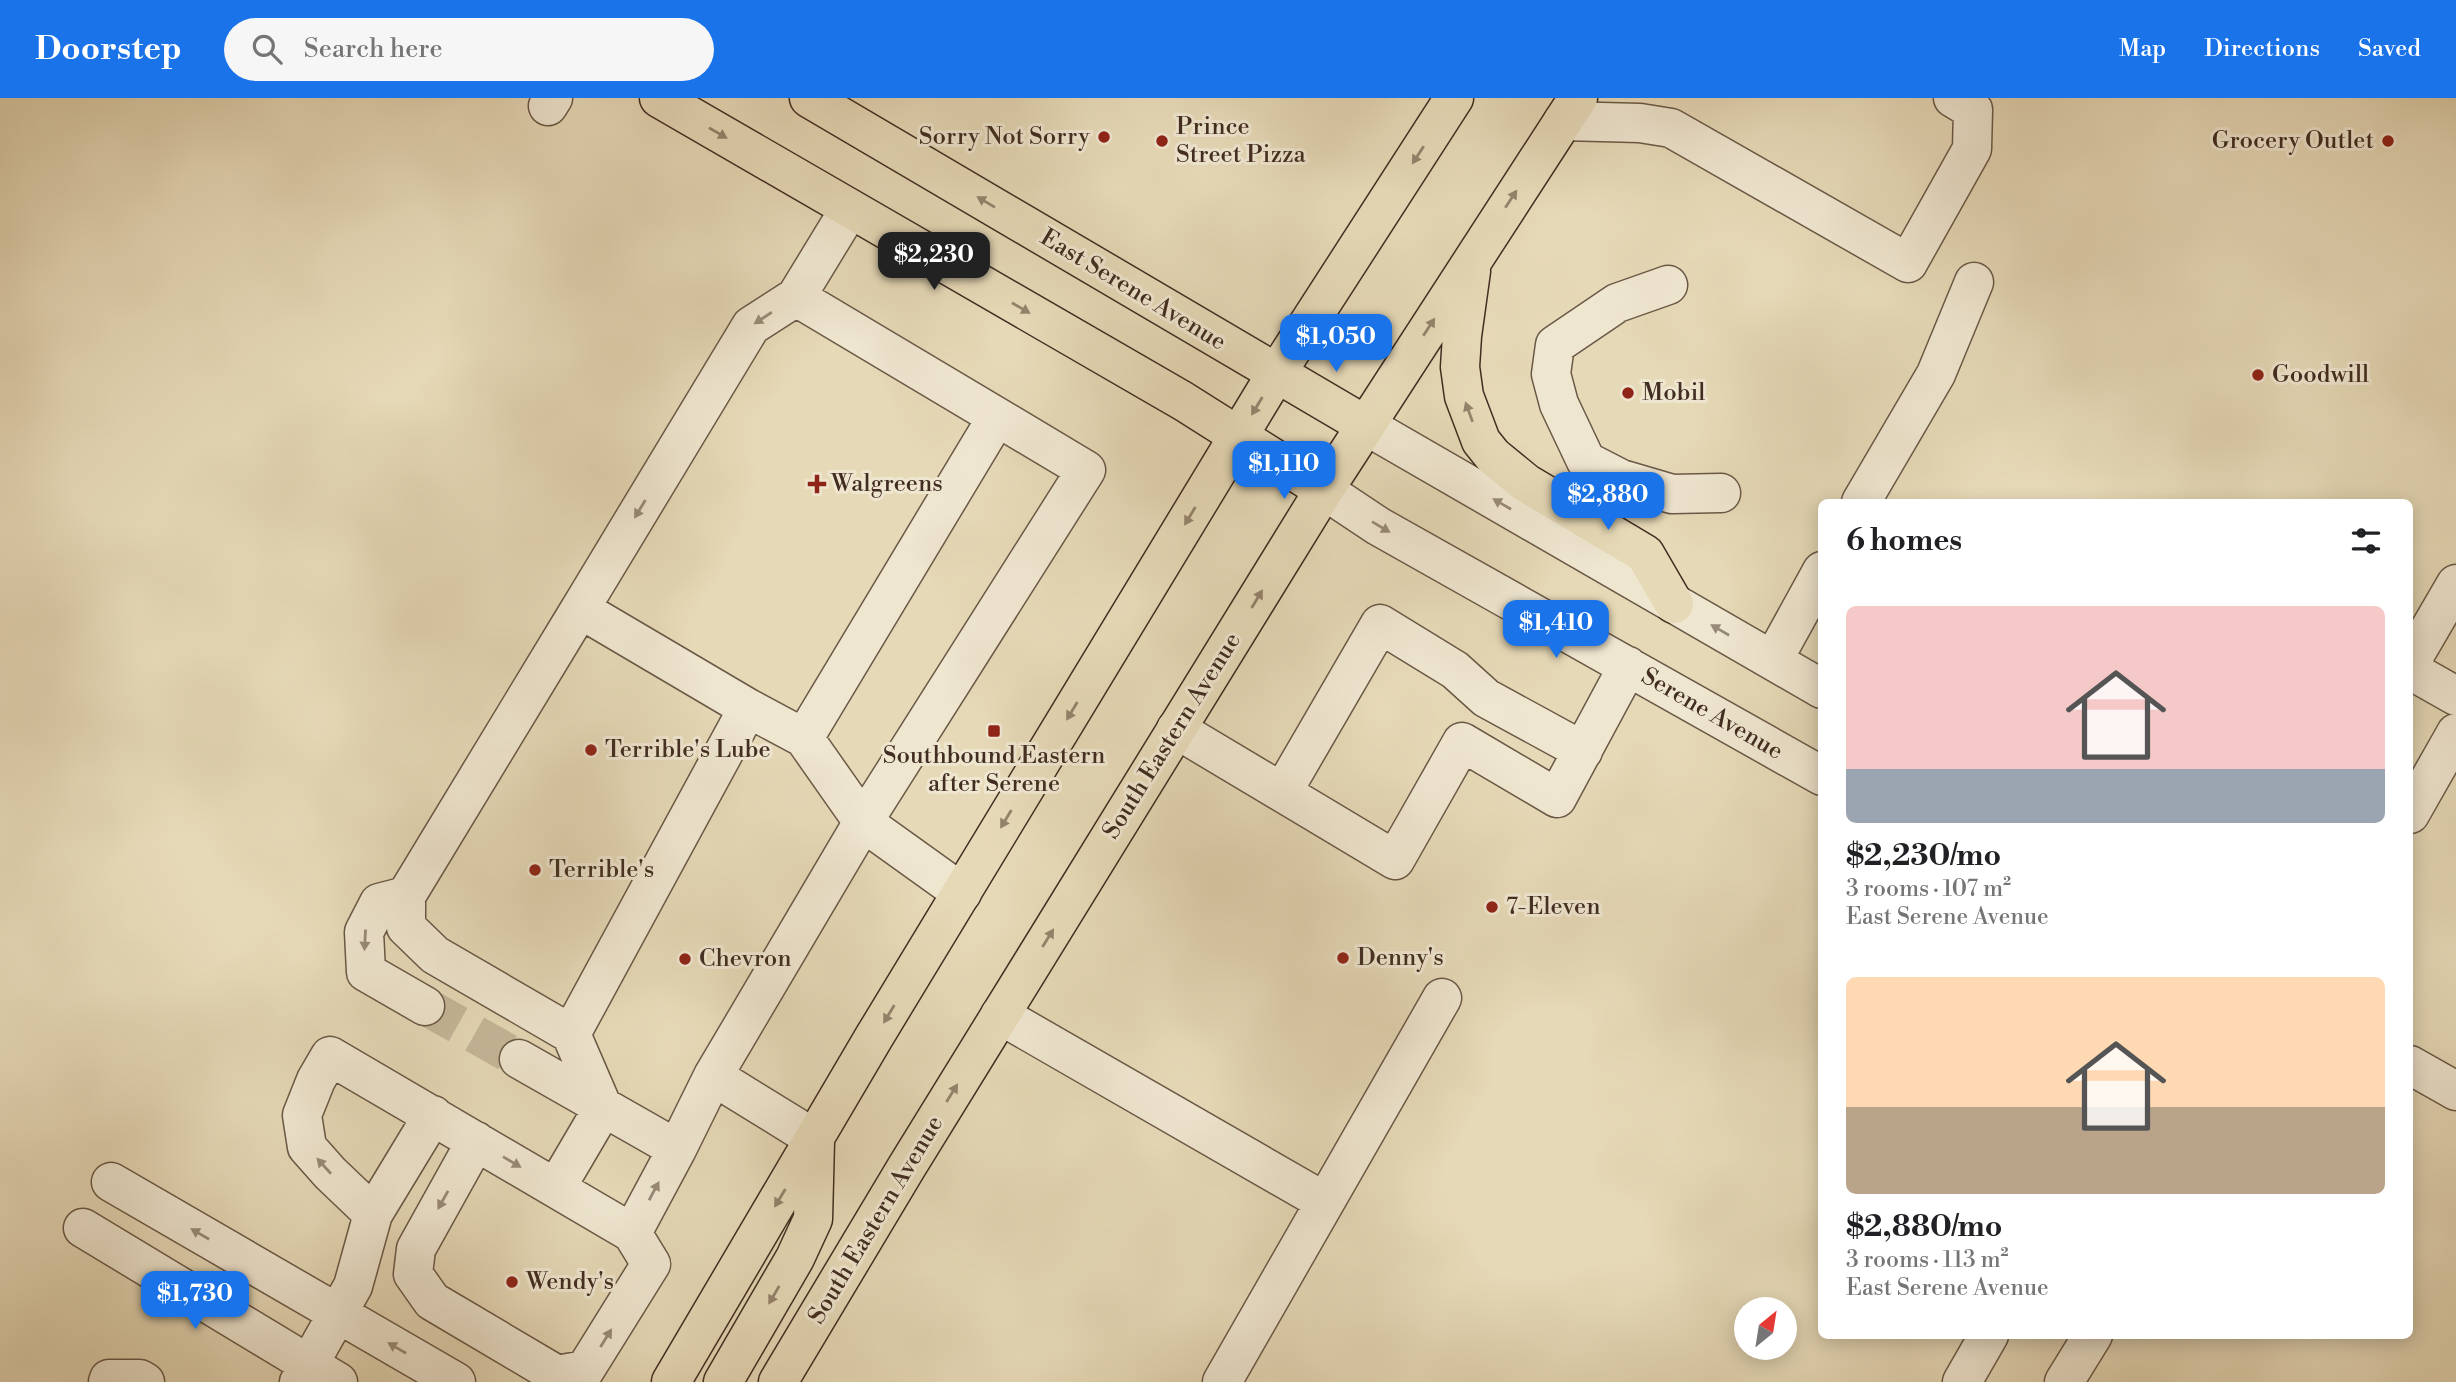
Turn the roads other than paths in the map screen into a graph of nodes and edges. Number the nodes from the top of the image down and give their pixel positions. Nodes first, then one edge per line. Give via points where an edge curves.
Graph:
1 (659, 98) edge
2 (809, 98) edge
3 (1454, 98) edge
4 (1952, 98) edge
5 (1571, 109) edge
6 (849, 209) junction
7 (1474, 256) junction
8 (1974, 282) dead end
9 (1668, 285) dead end
10 (796, 297) junction
11 (1276, 374) junction
12 (997, 417) junction
13 (1365, 425) junction
14 (1238, 438) junction
15 (1324, 490) junction
16 (1721, 493) dead end
17 (1863, 499) edge
18 (1818, 578) edge
19 (2456, 584) edge
20 (1674, 604) junction
21 (580, 609) junction
22 (2413, 658) edge
23 (1773, 660) junction
24 (1628, 666) junction
25 (2413, 672) edge
26 (1818, 687) edge
27 (2456, 696) edge
28 (748, 708) junction
29 (1176, 729) junction
30 (2456, 733) edge
31 (804, 738) junction
32 (1583, 751) junction
33 (1818, 774) edge
34 (1283, 791) junction
35 (2413, 809) edge
36 (863, 822) junction
37 (962, 893) junction
38 (406, 896) junction
39 (1442, 998) dead end
40 (425, 1006) tunnel mouth
41 (1000, 1015) junction
42 (572, 1034) junction
43 (519, 1059) tunnel mouth
44 (2413, 1067) edge
45 (713, 1076) junction
46 (2456, 1091) edge
47 (603, 1108) junction
48 (433, 1115) junction
49 (815, 1139) junction
50 (476, 1141) junction
51 (677, 1150) junction
52 (111, 1182) dead end
53 (556, 1188) junction
54 (1325, 1202) junction
55 (373, 1214) junction
56 (83, 1228) dead end
57 (632, 1234) junction
58 (337, 1314) junction
59 (1987, 1339) edge
60 (2091, 1339) edge
61 (315, 1376) edge
62 (108, 1382) edge
63 (145, 1382) edge
64 (456, 1382) edge
65 (671, 1382) edge
66 (723, 1382) edge
67 (778, 1382) edge
68 (1222, 1382) edge
69 (1962, 1382) edge
70 (2064, 1382) edge

1 -> 6 main road
11 -> 2 main road, East Serene Avenue
3 -> 11 main road
4 - 5 street via 1973,110 1972,149 1908,263 1671,128
7 -> 5 main road, South Eastern Avenue
6 - 10 street
6 -> 14 main road via 1183,401
13 -> 7 main road, South Eastern Avenue
20 -> 7 main road via 1645,554 1526,483 1481,441 1464,396 1461,367
8 - 17 street via 1936,374
9 - 16 street via 1617,303 1555,345 1553,384 1586,461 1621,480 1672,494
10 - 12 street
10 -> 21 street via 751,326
11 - 13 main road, East Serene Avenue
11 -> 14 main road
12 - 31 street
12 - 36 street via 1086,470
13 - 15 main road, South Eastern Avenue
20 -> 13 street, East Serene Avenue
14 - 15 main road, Serene Avenue
14 -> 37 main road
15 -> 24 street, Serene Avenue via 1378,526
29 -> 15 main road, South Eastern Avenue
18 - 23 street
19 - 22 street
23 -> 20 street, East Serene Avenue
21 - 28 street
21 - 38 street
23 - 26 street, East Serene Avenue
24 - 32 street
24 - 33 street, Serene Avenue
25 - 27 street
28 - 31 street
28 - 42 street
29 - 34 street
41 -> 29 main road, South Eastern Avenue
30 - 35 street
31 - 36 street
32 - 34 street via 1557,798 1462,742 1395,860
32 - 34 street via 1486,698 1455,670 1380,624
36 - 37 street
36 - 45 street
37 -> 49 main road
38 -> 40 street via 379,903 364,932 366,972
38 - 42 street via 406,927 435,955
39 - 54 street
41 - 54 street
67 -> 41 main road, South Eastern Avenue
42 - 47 street
43 - 47 street
44 - 46 street
45 - 49 street
45 - 51 street
47 - 51 street
47 - 53 street
48 - 50 street
48 - 55 street
55 -> 48 street via 307,1147 302,1115 330,1056
49 -> 65 main road
49 -> 66 main road via 813,1219
50 -> 53 street
50 -> 57 street via 416,1249 414,1274 432,1301 443,1308 557,1375 585,1370 651,1264
57 -> 51 street
58 -> 52 street
53 - 57 street
54 - 68 street
55 - 58 street via 353,1286
56 - 61 street
58 - 61 street
64 -> 58 street
59 - 69 street
60 - 70 street
62 - 63 street

